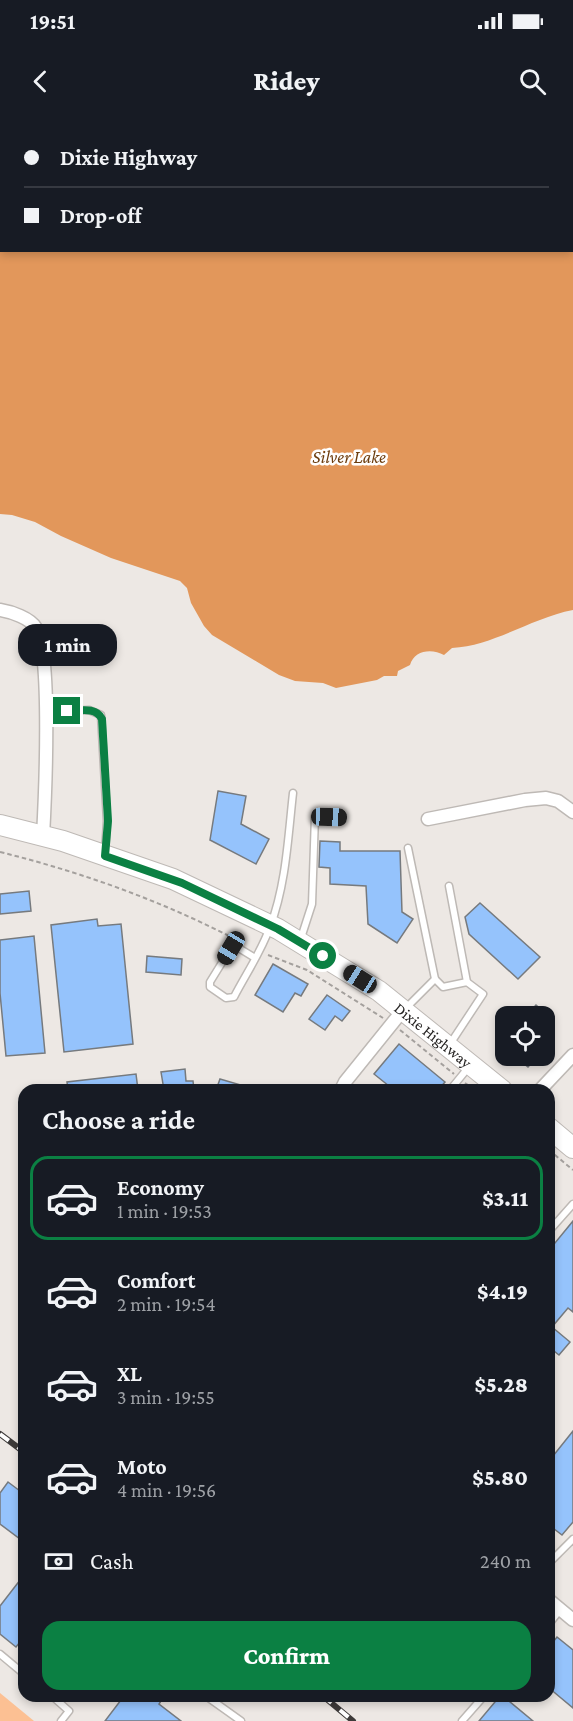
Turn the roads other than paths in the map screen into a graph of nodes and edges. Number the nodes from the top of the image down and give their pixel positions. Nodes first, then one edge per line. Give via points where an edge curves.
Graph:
1 (0, 610) edge
2 (45, 712) junction
3 (293, 793) dead end
4 (573, 812) edge
5 (342, 818) dead end
6 (428, 819) dead end
7 (0, 825) edge
8 (43, 836) junction
9 (408, 848) dead end
10 (105, 856) junction
11 (449, 886) dead end
12 (271, 925) junction
13 (299, 942) junction
14 (255, 958) junction
15 (435, 979) junction
16 (467, 982) junction
17 (404, 1010) junction
18 (448, 1047) junction
19 (573, 1055) edge
20 (465, 1072) junction
21 (344, 1084) edge
22 (455, 1084) edge
23 (490, 1084) edge
24 (546, 1084) edge
25 (555, 1133) edge
26 (573, 1148) edge
27 (573, 1204) edge
28 (555, 1224) edge
29 (573, 1539) edge
30 (555, 1558) edge
31 (555, 1604) edge
32 (561, 1609) junction
33 (555, 1616) edge
34 (573, 1620) edge
35 (0, 1654) edge
36 (18, 1669) edge
37 (59, 1702) edge
38 (215, 1702) edge
39 (479, 1702) edge
40 (61, 1721) edge
41 (242, 1721) edge
42 (462, 1721) edge

1 - 2 street via 36,627 42,641
2 - 8 street
2 - 10 lane via 89,710 100,715 108,821
3 - 12 lane via 284,872
4 - 6 street via 546,798
5 - 13 lane via 315,816 312,904
7 - 8 main road, Dixie Highway
8 - 10 main road, Dixie Highway
9 - 15 lane
10 - 12 main road, Dixie Highway via 174,879
11 - 16 lane
12 - 13 main road, Dixie Highway
12 - 14 lane
13 - 17 main road, Dixie Highway
14 - 14 lane via 234,998 226,998 211,988 210,982 231,948 237,947
15 - 16 lane via 443,987
15 - 17 lane
16 - 18 lane via 483,994
17 - 18 main road, Dixie Highway
17 - 21 street
18 - 20 main road, Dixie Highway
19 - 24 street
20 - 22 lane
20 - 23 main road, Dixie Highway
25 - 26 main road
27 - 28 lane
29 - 30 lane
31 - 32 street
32 - 33 lane
32 - 34 street
35 - 36 lane
37 - 40 lane via 69,1711
38 - 41 lane
39 - 42 lane

